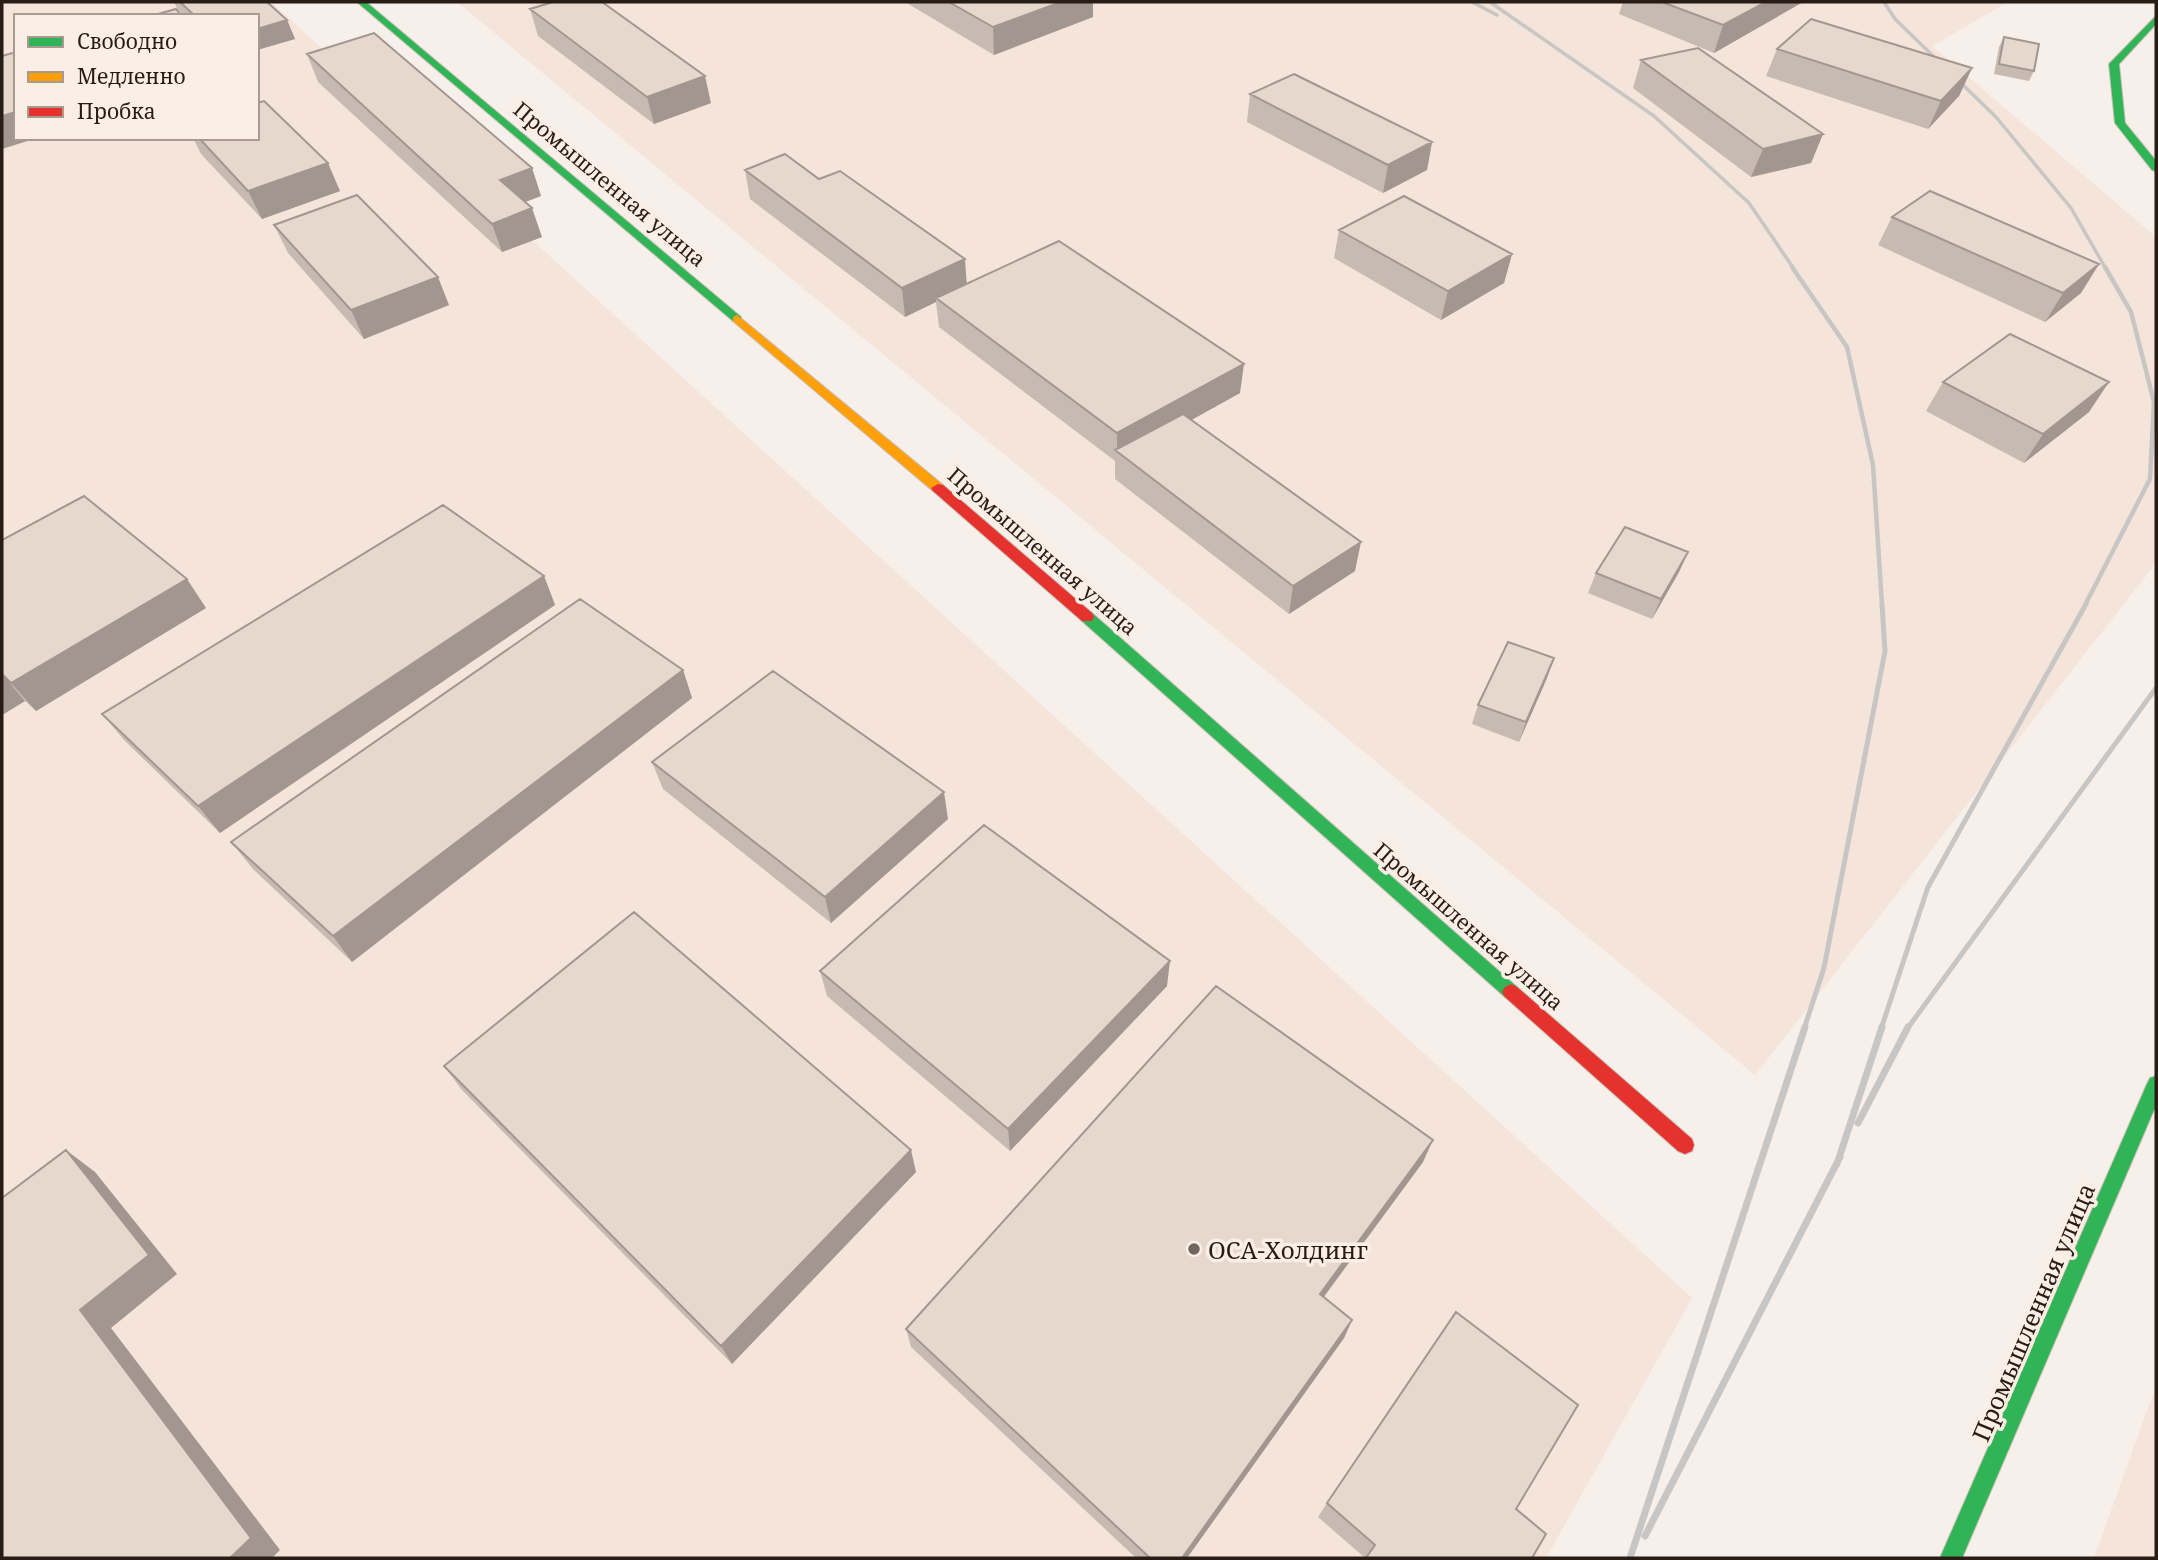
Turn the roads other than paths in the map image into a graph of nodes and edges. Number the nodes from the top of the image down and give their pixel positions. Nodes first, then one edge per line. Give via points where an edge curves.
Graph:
1 (361, 2) edge
2 (2156, 19) edge
3 (2156, 168) edge
4 (2156, 1084) edge
5 (1685, 1145) dead end
6 (1951, 1558) edge

1 - 5 street, Промышленная улица via 1003,543
2 - 3 street via 2114,64 2120,123
4 - 6 street, Промышленная улица

